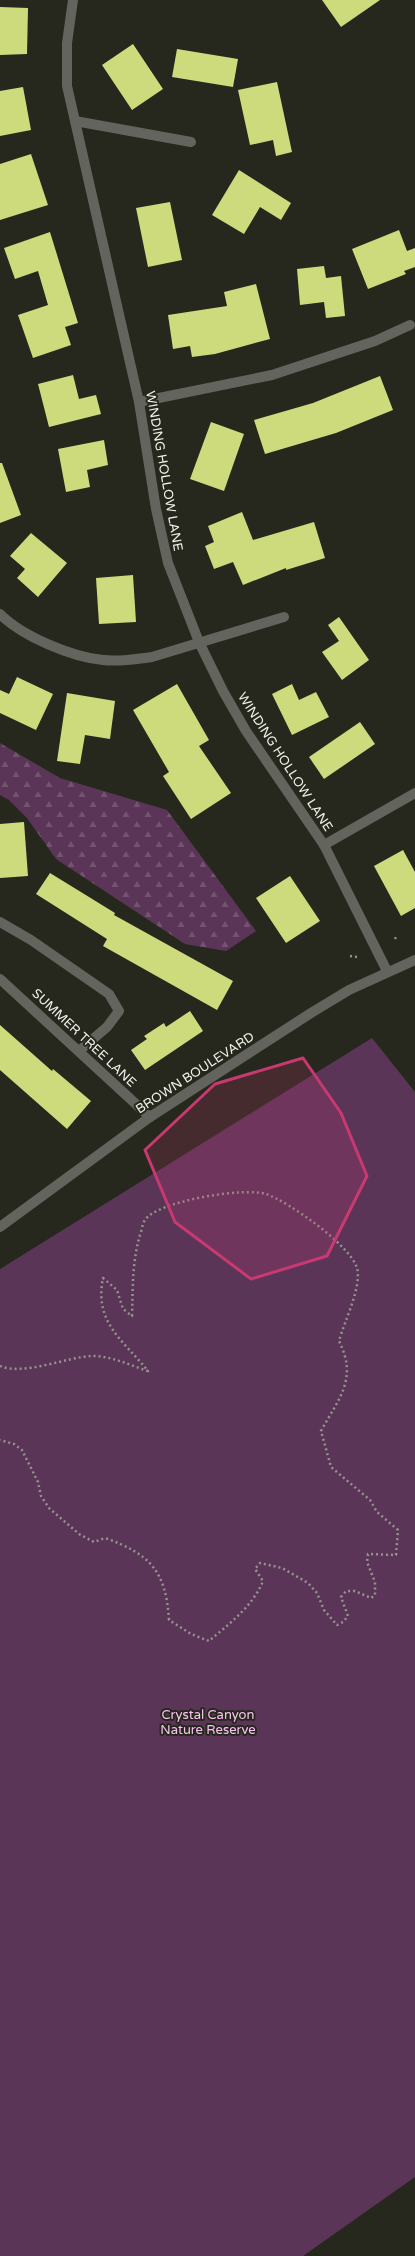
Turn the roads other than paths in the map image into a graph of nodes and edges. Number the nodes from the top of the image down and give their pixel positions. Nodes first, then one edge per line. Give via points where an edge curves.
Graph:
1 (74, 0) edge
2 (76, 121) junction
3 (191, 142) dead end
4 (410, 325) dead end
5 (139, 402) junction
6 (0, 614) edge
7 (284, 617) dead end
8 (199, 642) junction
9 (415, 793) edge
10 (324, 845) junction
11 (0, 922) edge
12 (415, 960) edge
13 (387, 971) junction
14 (0, 979) edge
15 (79, 1051) junction
16 (150, 1117) junction
17 (0, 1227) edge

1 - 2 street, WINDING HOLLOW LANE via 67,43 67,86
2 - 3 street
2 - 5 street, WINDING HOLLOW LANE
4 - 5 street via 374,341 272,375
5 - 8 street, WINDING HOLLOW LANE via 156,509 168,563
6 - 8 street via 8,622 29,634 74,654 102,660 152,657
7 - 8 street
8 - 10 street, WINDING HOLLOW LANE via 246,731
9 - 10 street
10 - 13 street, WINDING HOLLOW LANE
11 - 15 street via 31,940 109,994 118,1011 107,1027
12 - 13 street, BROWN BOULEVARD
13 - 16 street, BROWN BOULEVARD via 312,1013
14 - 15 street, SUMMER TREE LANE
15 - 16 street, SUMMER TREE LANE
16 - 17 street, BROWN BOULEVARD

